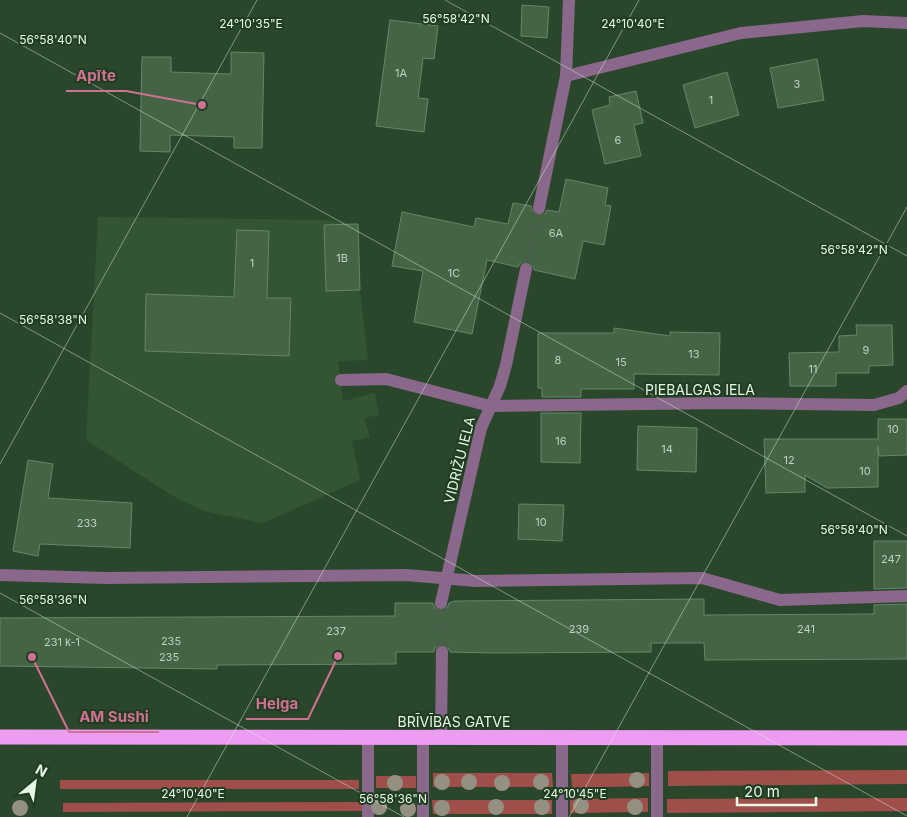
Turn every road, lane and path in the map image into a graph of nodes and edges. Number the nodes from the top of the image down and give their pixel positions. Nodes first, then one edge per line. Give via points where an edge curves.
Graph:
1 (569, 0) edge
2 (907, 23) edge
3 (566, 76) junction
4 (539, 208) tunnel mouth
5 (526, 269) tunnel mouth
6 (341, 380) dead end
7 (907, 391) edge
8 (490, 406) junction
9 (0, 575) edge
10 (446, 578) junction
11 (907, 596) edge
12 (441, 603) tunnel mouth
13 (442, 652) tunnel mouth
14 (0, 737) edge
15 (368, 737) junction
16 (423, 737) junction
17 (441, 737) junction
18 (562, 737) junction
19 (657, 737) junction
20 (907, 738) edge
21 (368, 817) edge
22 (423, 817) edge
23 (562, 817) edge
24 (657, 817) edge

1 - 3 street
2 - 3 street via 863,21 741,33
3 - 4 street
5 - 8 street, VIDRIŽU IELA via 506,365
6 - 8 street, PIEBALGAS IELA via 386,379
7 - 8 street, PIEBALGAS IELA via 899,398 874,405
8 - 10 street, VIDRIŽU IELA via 481,428
9 - 10 street via 106,578 406,575
10 - 11 street via 476,581 702,578 780,600
10 - 12 street, VIDRIŽU IELA
13 - 17 street
14 - 15 highway, BRĪVĪBAS GATVE
15 - 16 highway, BRĪVĪBAS GATVE
15 - 21 street
16 - 17 highway, BRĪVĪBAS GATVE
16 - 22 street
17 - 18 highway, BRĪVĪBAS GATVE
18 - 19 highway, BRĪVĪBAS GATVE
18 - 23 street
19 - 20 highway, BRĪVĪBAS GATVE
19 - 24 street

